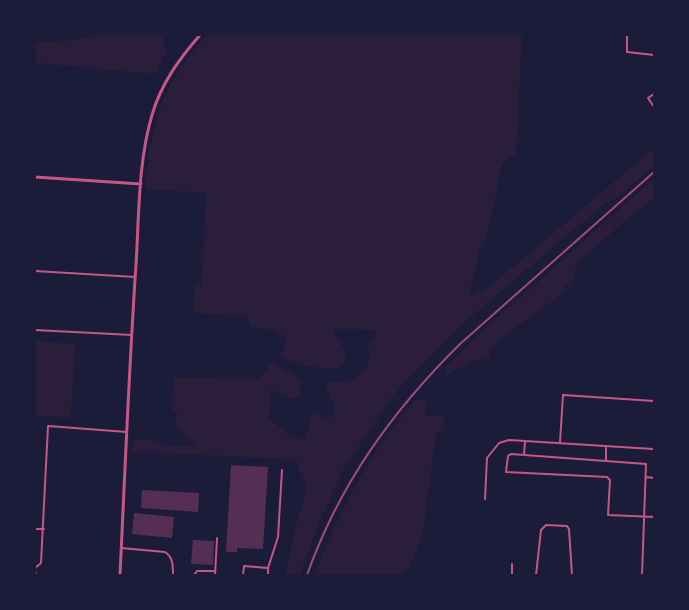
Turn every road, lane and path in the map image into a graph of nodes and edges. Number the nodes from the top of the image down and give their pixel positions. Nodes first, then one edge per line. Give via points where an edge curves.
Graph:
1 (200, 35) edge
2 (628, 35) edge
3 (654, 55) edge
4 (654, 94) edge
5 (654, 108) edge
6 (35, 177) edge
7 (142, 184) junction
8 (35, 271) edge
9 (135, 277) junction
10 (35, 330) edge
11 (132, 335) junction
12 (654, 401) edge
13 (127, 432) junction
14 (654, 440) edge
15 (525, 441) junction
16 (560, 442) junction
17 (606, 446) junction
18 (654, 449) edge
19 (524, 455) junction
20 (606, 461) junction
21 (282, 470) dead end
22 (645, 477) junction
23 (654, 478) edge
24 (485, 499) dead end
25 (644, 517) junction
26 (654, 517) edge
27 (35, 528) edge
28 (44, 529) junction
29 (217, 538) dead end
30 (121, 548) junction
31 (512, 564) dead end
32 (268, 568) junction
33 (35, 570) edge
34 (215, 571) junction
35 (36, 575) edge
36 (120, 575) edge
37 (173, 575) edge
38 (194, 575) edge
39 (215, 575) edge
40 (242, 575) edge
41 (268, 575) edge
42 (512, 575) edge
43 (536, 575) edge
44 (572, 575) edge
45 (642, 575) edge

1 - 7 street via 172,71 157,100 146,135
2 - 3 lane via 627,52
4 - 5 lane via 648,98
6 - 7 street
7 - 9 street
8 - 9 lane
9 - 11 street
10 - 11 lane
11 - 13 street
12 - 16 lane via 563,395
13 - 28 lane via 48,426
13 - 30 street
14 - 18 lane
15 - 16 lane
15 - 19 lane
15 - 24 lane via 499,443 487,458
16 - 17 lane
17 - 18 lane
17 - 20 lane
19 - 20 lane
19 - 25 lane via 508,456 506,472 607,477 610,480 608,515
20 - 22 lane via 646,464
21 - 32 lane via 278,537
22 - 23 lane
22 - 25 lane
25 - 26 lane
25 - 45 lane
27 - 28 lane
28 - 33 lane via 41,563
29 - 34 lane
30 - 36 street
30 - 37 lane via 165,552 170,555
31 - 42 lane
32 - 40 lane via 244,566
32 - 41 lane
33 - 35 lane
34 - 38 lane via 197,571
34 - 39 lane
43 - 44 lane via 540,530 546,525 567,526 569,529

